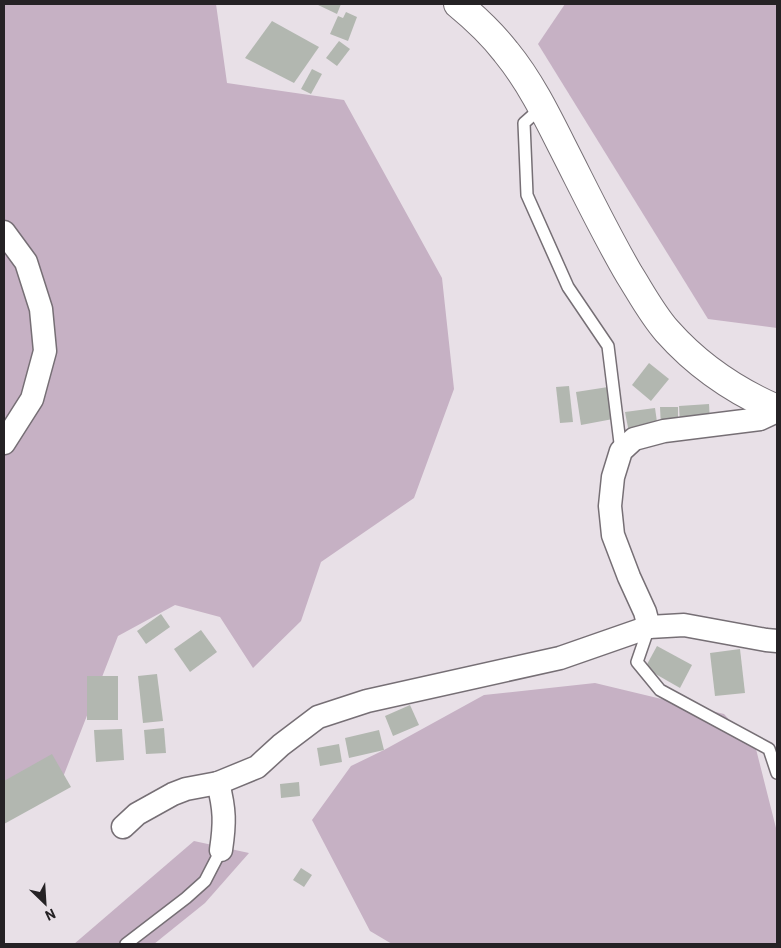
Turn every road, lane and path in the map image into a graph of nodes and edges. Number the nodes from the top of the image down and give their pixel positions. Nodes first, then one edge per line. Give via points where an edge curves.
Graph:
1 (458, 4) edge
2 (542, 107) junction
3 (4, 232) edge
4 (777, 410) edge
5 (4, 443) edge
6 (621, 451) junction
7 (650, 626) junction
8 (777, 641) edge
9 (777, 773) edge
10 (218, 783) junction
11 (123, 827) dead end
12 (221, 850) joint
13 (126, 944) edge

1 - 2 street via 488,30 507,53
2 - 4 street via 616,251 666,330 708,371
2 - 6 lane via 524,123 527,195 568,287 608,346
3 - 5 street via 26,262 41,309 46,351 32,399
4 - 6 street via 760,418 664,431 634,439
6 - 7 street via 613,477 610,506 613,535
7 - 8 street via 684,625
7 - 9 lane via 637,662 660,690 769,749
7 - 10 street via 560,658 366,701 318,717 280,744 256,768
10 - 11 street via 173,794 137,814
10 - 12 street via 225,814
12 - 13 lane via 205,881

